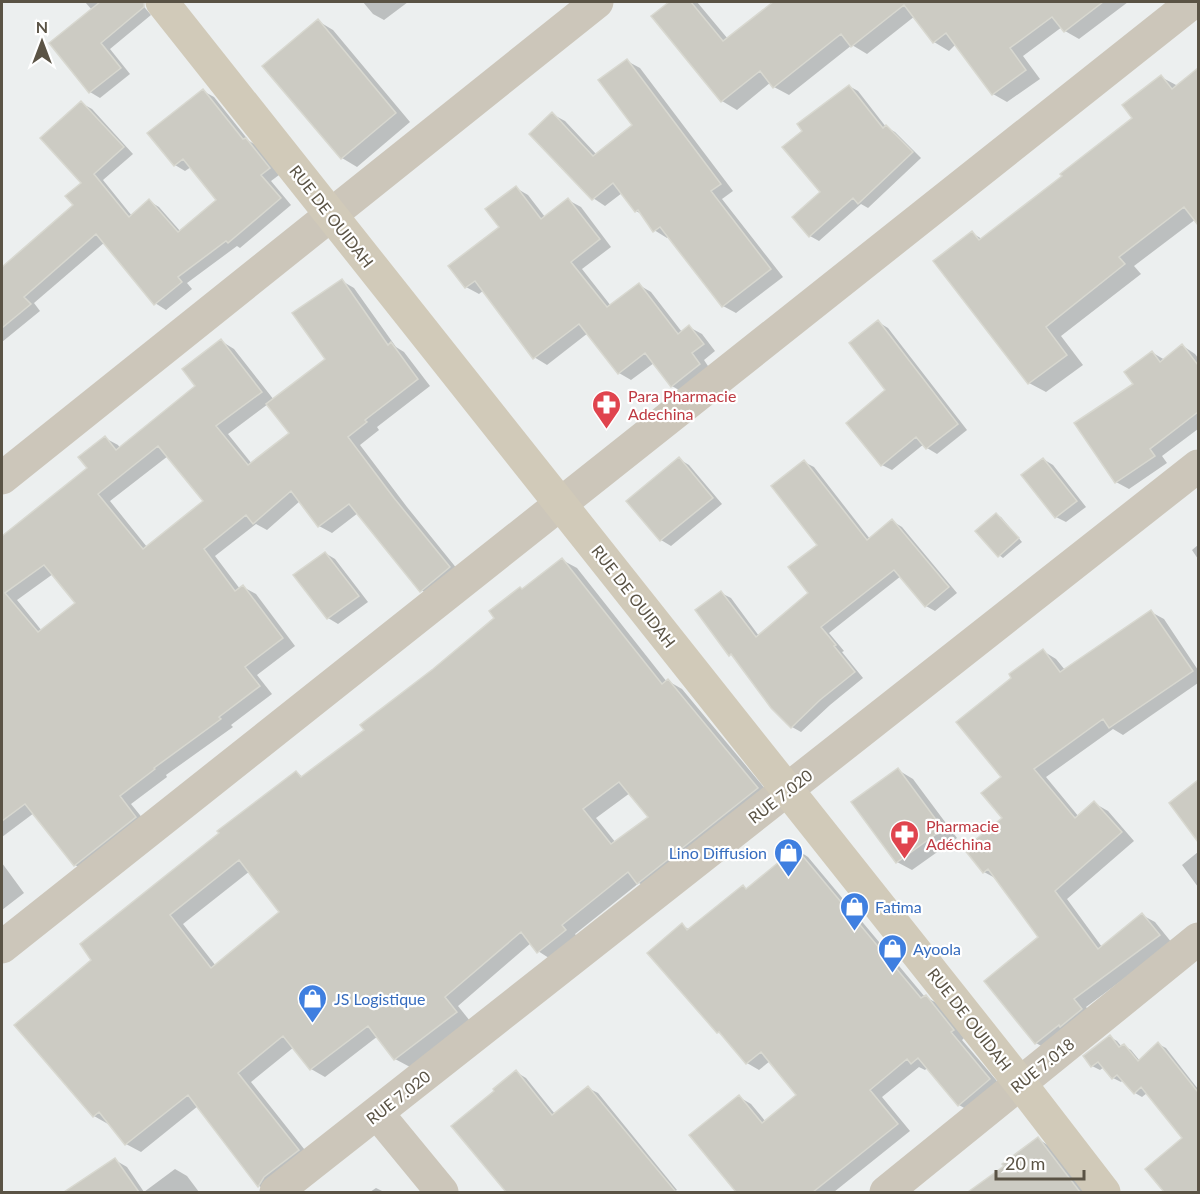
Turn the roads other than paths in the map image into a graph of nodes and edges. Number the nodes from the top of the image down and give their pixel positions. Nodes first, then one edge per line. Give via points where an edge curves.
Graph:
1 (162, 2) edge
2 (597, 2) edge
3 (1193, 2) edge
4 (331, 214) junction
5 (1198, 466) edge
6 (2, 478) edge
7 (560, 504) junction
8 (787, 790) junction
9 (1198, 939) edge
10 (2, 947) edge
11 (1020, 1083) junction
12 (377, 1113) junction
13 (276, 1192) edge
14 (442, 1192) edge
15 (886, 1192) edge
16 (1104, 1192) edge

1 - 4 main road, RUE DE OUIDAH
2 - 4 street
3 - 7 street
4 - 6 street
4 - 7 main road, RUE DE OUIDAH
5 - 8 street, RUE 7.020
7 - 8 main road, RUE DE OUIDAH
7 - 10 street
8 - 11 main road, RUE DE OUIDAH
8 - 12 street, RUE 7.020
9 - 11 street, RUE 7.018
11 - 15 street, RUE 7.018
11 - 16 main road, RUE DE OUIDAH
12 - 13 street, RUE 7.020
12 - 14 street

